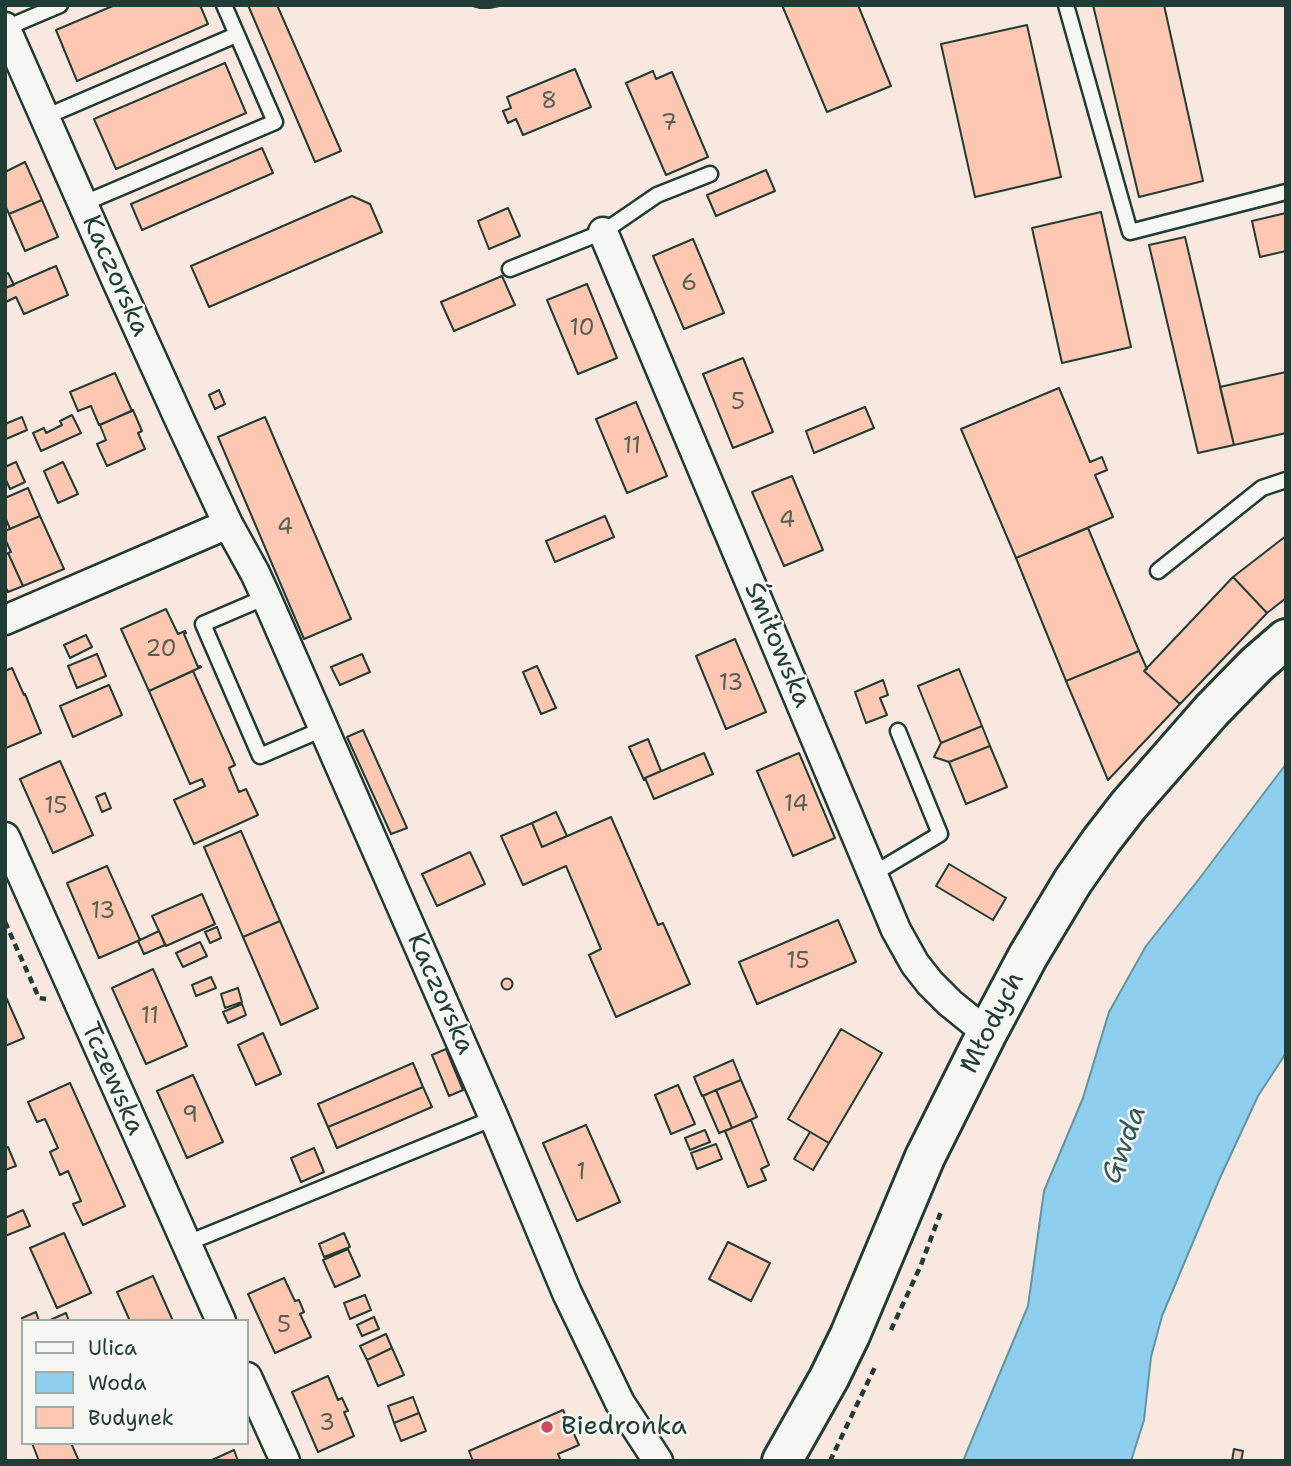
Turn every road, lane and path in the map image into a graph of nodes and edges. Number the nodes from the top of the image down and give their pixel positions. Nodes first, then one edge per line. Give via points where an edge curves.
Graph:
1 (60, 5) edge
2 (224, 5) edge
3 (1066, 5) edge
4 (5, 27) edge
5 (236, 35) junction
6 (45, 117) junction
7 (710, 174) dead end
8 (1286, 192) edge
9 (82, 204) junction
10 (603, 232) junction
11 (510, 269) dead end
12 (1286, 480) edge
13 (228, 524) junction
14 (1158, 571) dead end
15 (266, 597) junction
16 (5, 620) edge
17 (1286, 639) edge
18 (323, 729) junction
19 (898, 731) dead end
20 (5, 837) edge
21 (873, 874) junction
22 (987, 1033) junction
23 (494, 1118) junction
24 (185, 1244) junction
25 (220, 1319) edge
26 (248, 1379) edge
27 (285, 1461) edge
28 (659, 1461) edge
29 (782, 1461) edge

1 - 4 lane
2 - 5 lane
3 - 8 lane via 1130,232
4 - 6 street, Kaczorska
5 - 6 lane
5 - 9 lane via 275,122
6 - 9 street, Kaczorska
7 - 10 lane via 657,195
9 - 13 street, Kaczorska
10 - 11 lane
10 - 21 street, Śmiłowska
12 - 14 lane via 1262,488
13 - 15 street, Kaczorska
13 - 16 street
15 - 18 street, Kaczorska
15 - 18 lane via 203,624 260,756
17 - 22 street, Młodych via 1212,710 1101,841 1035,944
18 - 23 street, Kaczorska
19 - 21 lane via 940,834
20 - 24 street, Tczewska
21 - 22 street, Śmiłowska via 915,964 950,1003
22 - 29 street, Młodych via 925,1157 845,1346
23 - 24 lane
23 - 28 street, Kaczorska via 605,1375
24 - 25 street, Tczewska
26 - 27 street

